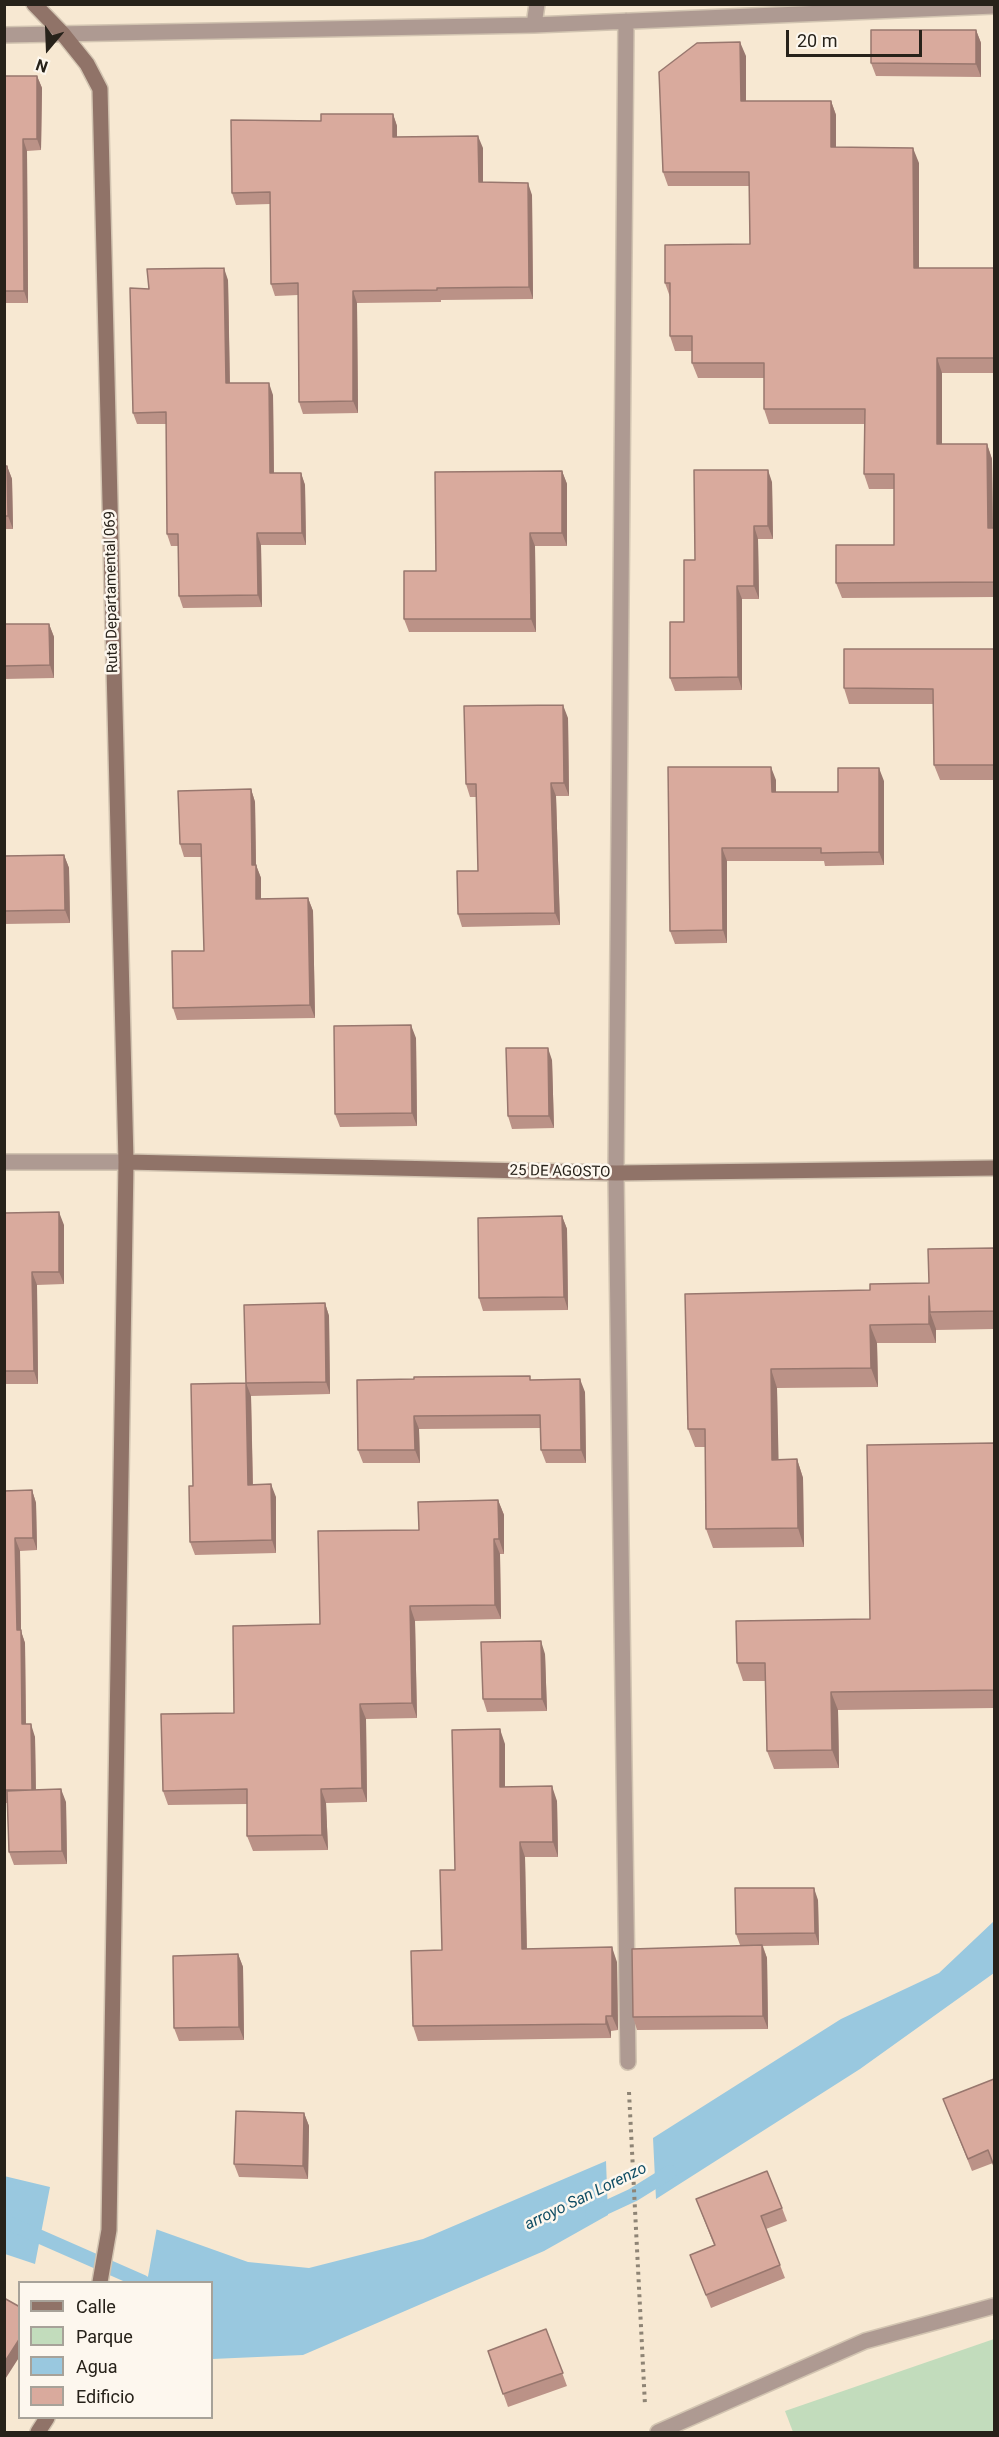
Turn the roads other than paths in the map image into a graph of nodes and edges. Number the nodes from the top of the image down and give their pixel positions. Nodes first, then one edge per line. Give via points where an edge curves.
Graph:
1 (34, 4) edge
2 (537, 4) edge
3 (994, 6) edge
4 (626, 21) junction
5 (534, 25) junction
6 (63, 34) junction
7 (4, 35) edge
8 (4, 1162) edge
9 (126, 1162) junction
10 (994, 1168) edge
11 (616, 1173) junction
12 (628, 2062) road end
13 (100, 2281) edge
14 (994, 2307) edge
15 (46, 2419) edge
16 (38, 2433) edge
17 (658, 2433) edge

1 - 6 main road, Ruta Departamental 069
2 - 5 street
3 - 4 street
4 - 5 street
4 - 11 street
5 - 6 street
6 - 7 street
6 - 9 main road, Ruta Departamental 069 via 87,64 100,89
8 - 9 street
9 - 11 main road, 25 DE AGOSTO
9 - 13 main road, Ruta Departamental 069 via 109,2230
10 - 11 main road, 25 DE AGOSTO
11 - 12 street
14 - 17 street via 865,2341
15 - 16 main road

